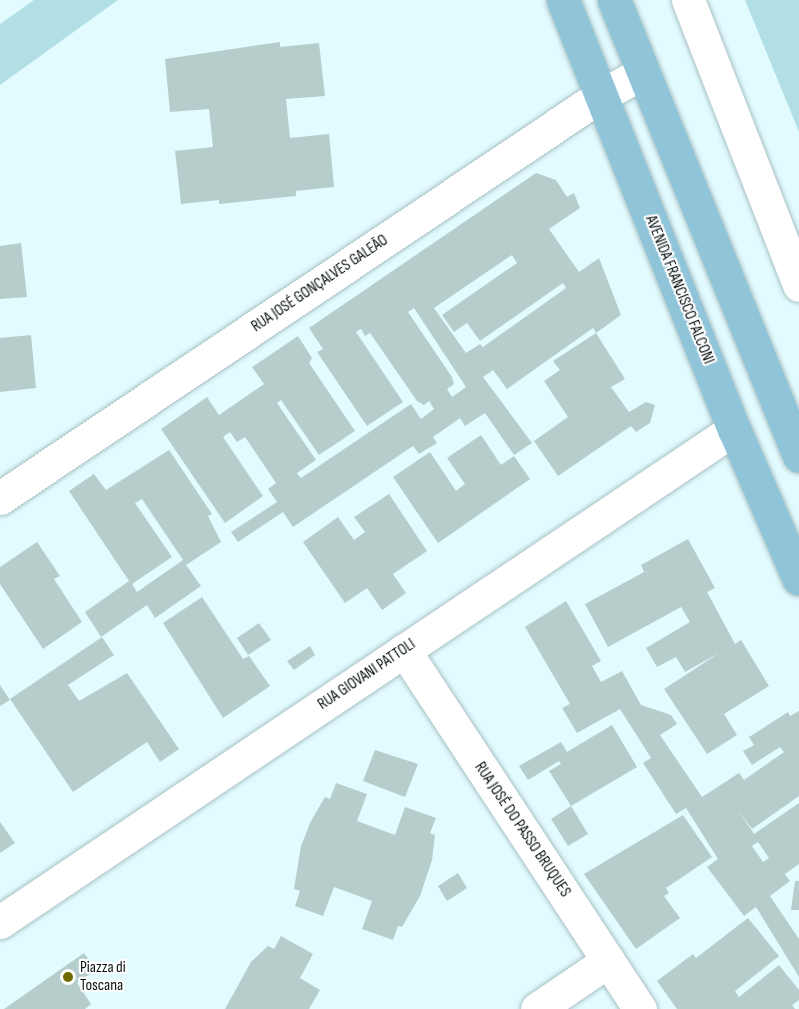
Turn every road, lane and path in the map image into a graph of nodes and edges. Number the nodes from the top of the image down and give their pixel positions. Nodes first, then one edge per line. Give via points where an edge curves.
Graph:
1 (563, 0) edge
2 (614, 0) edge
3 (688, 0) edge
4 (642, 73) junction
5 (600, 96) junction
6 (799, 285) edge
7 (734, 429) junction
8 (799, 456) edge
9 (0, 498) edge
10 (799, 579) edge
11 (405, 650) junction
12 (0, 922) edge
13 (608, 961) junction
14 (537, 1009) edge
15 (640, 1009) edge

1 - 5 main road, AVENIDA FRANCISCO FALCONI
2 - 4 main road
3 - 6 street
4 - 5 street, RUA JOSÉ GONÇALVES GALEÃO
4 - 8 main road
5 - 7 main road, AVENIDA FRANCISCO FALCONI
5 - 9 street, RUA JOSÉ GONÇALVES GALEÃO
7 - 10 main road, AVENIDA FRANCISCO FALCONI
7 - 11 street, RUA GIOVANI PATTOLI
11 - 12 street, RUA GIOVANI PATTOLI
11 - 13 street, RUA JOSÉ DO PASSO BRUQUES
13 - 14 street
13 - 15 street, RUA JOSÉ DO PASSO BRUQUES

